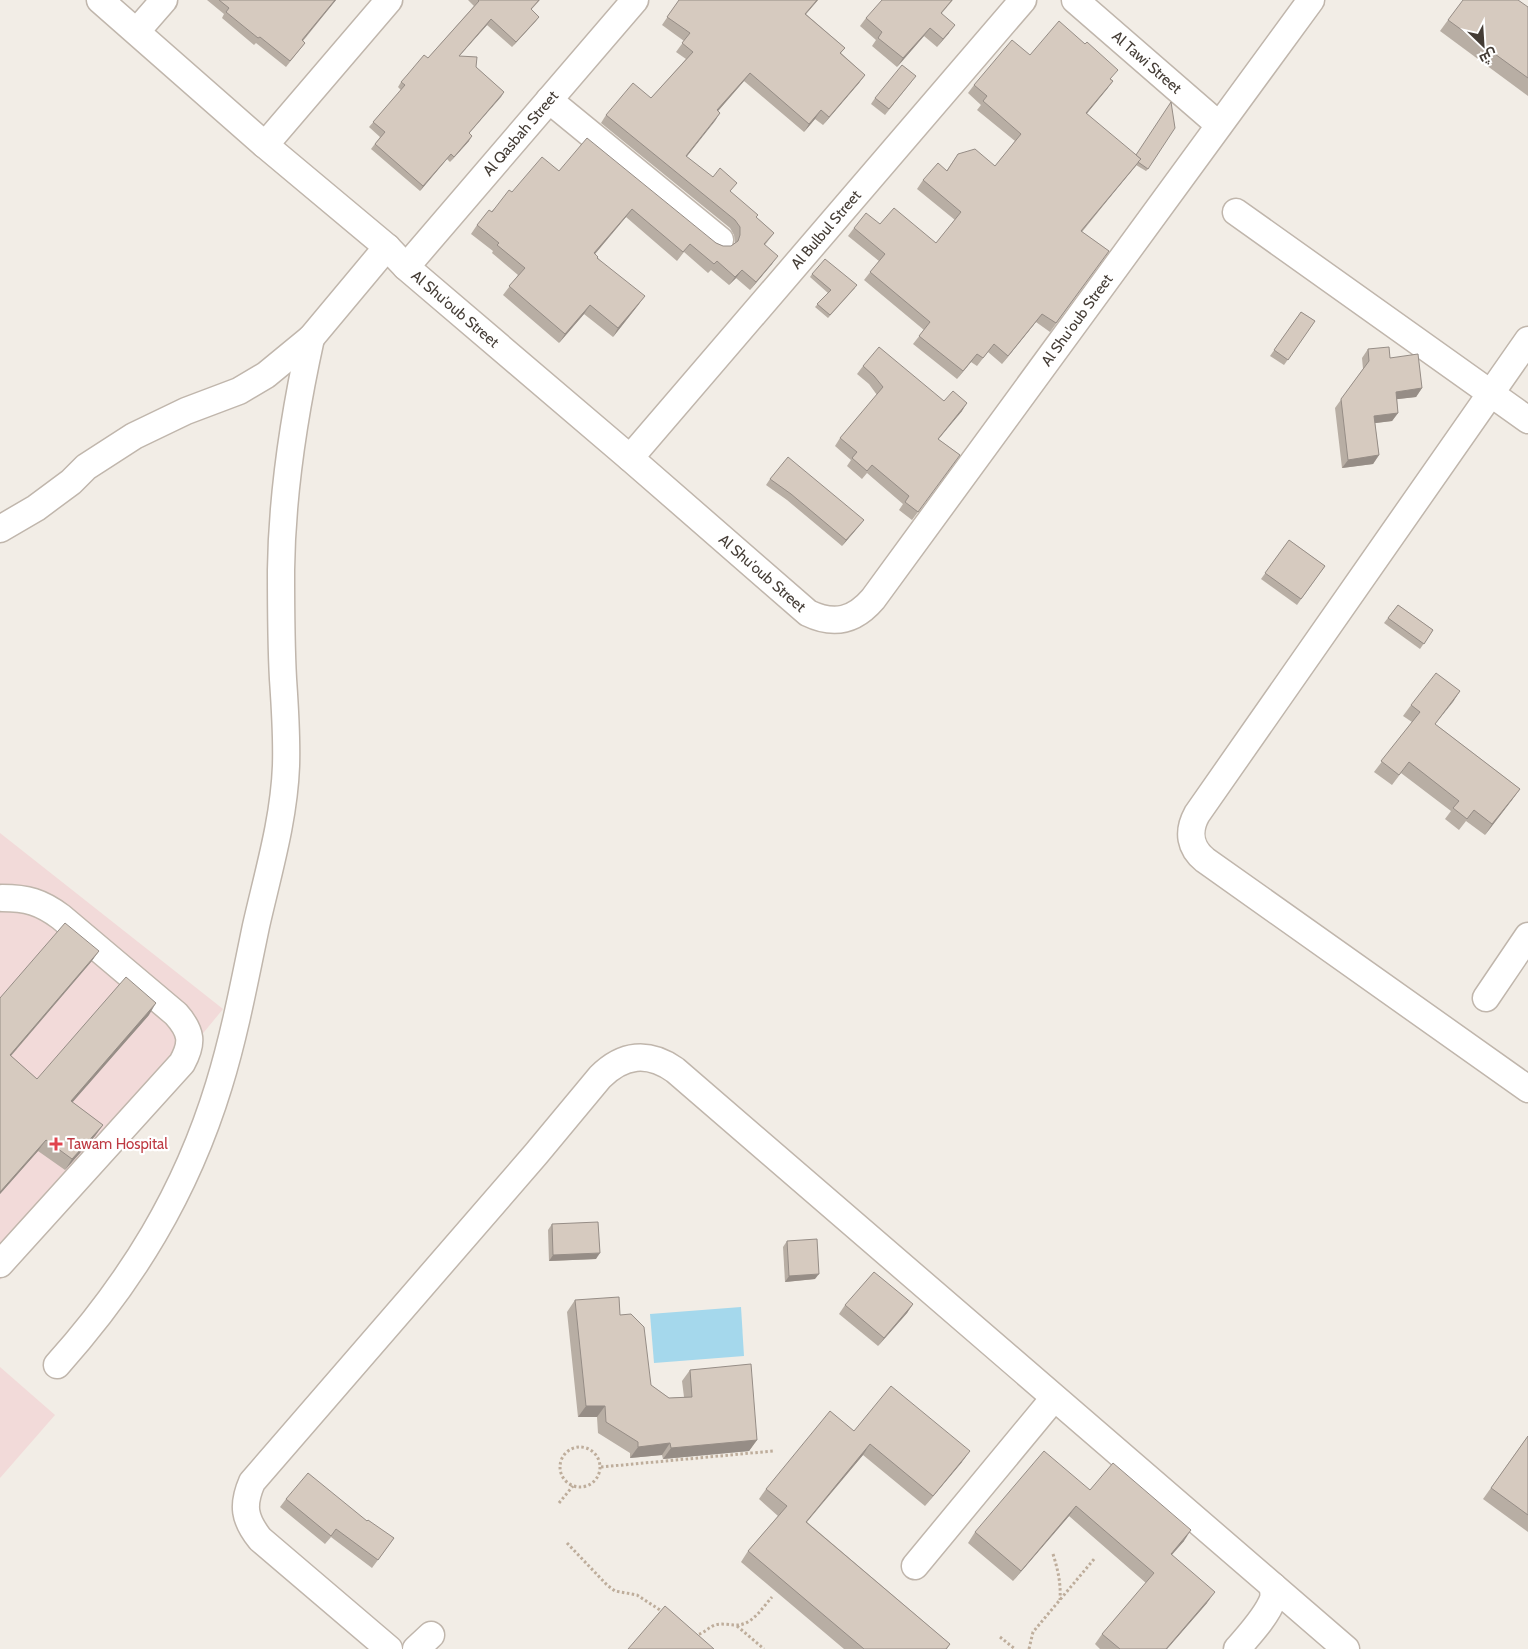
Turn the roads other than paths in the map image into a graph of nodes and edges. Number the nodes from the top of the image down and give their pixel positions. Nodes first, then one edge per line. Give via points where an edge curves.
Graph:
1 (100, 0) edge
2 (164, 0) edge
3 (389, 0) edge
4 (635, 0) edge
5 (1023, 0) edge
6 (1075, 0) edge
7 (1311, 0) edge
8 (137, 31) junction
9 (549, 100) junction
10 (1219, 125) junction
11 (265, 145) junction
12 (1236, 212) dead end
13 (720, 240) dead end
14 (387, 247) junction
15 (406, 267) junction
16 (311, 338) junction
17 (1528, 340) edge
18 (1491, 394) junction
19 (1528, 420) edge
20 (630, 458) junction
21 (0, 529) edge
22 (1, 894) edge
23 (1528, 936) edge
24 (1486, 998) dead end
25 (1528, 1089) edge
26 (0, 1264) edge
27 (57, 1365) dead end
28 (1054, 1398) junction
29 (915, 1566) dead end
30 (1273, 1586) junction
31 (389, 1649) edge
32 (1237, 1649) edge
33 (1346, 1649) edge

1 - 8 street, Al Shu'oub Street
2 - 8 street
3 - 11 street
4 - 9 street, Al Qasbah Street
5 - 20 street, Al Bulbul Street
6 - 10 street, Al Tawi Street
7 - 10 street, Al Shu'oub Street
8 - 11 street, Al Shu'oub Street
9 - 13 street
9 - 15 street, Al Qasbah Street
10 - 20 street, Al Shu'oub Street via 873,598 854,616 830,620 808,613
11 - 14 street, Al Shu'oub Street
12 - 18 street
14 - 15 street, Al Shu'oub Street
14 - 16 street
15 - 20 street, Al Shu'oub Street
16 - 21 street via 266,375 239,391 160,423 110,451 36,508
16 - 27 street via 299,393 284,508 281,568 287,733 282,804 230,1044 205,1126 175,1197 110,1302
17 - 18 street
18 - 19 street
18 - 25 street via 1197,814 1190,832 1199,856
22 - 26 street via 48,907 176,1014 190,1037 182,1063
23 - 24 street
28 - 29 street
28 - 30 street
28 - 31 street via 675,1070 654,1059 636,1058 619,1062 600,1077 262,1470 246,1496 250,1527 260,1539
30 - 32 street via 1274,1598
30 - 33 street

